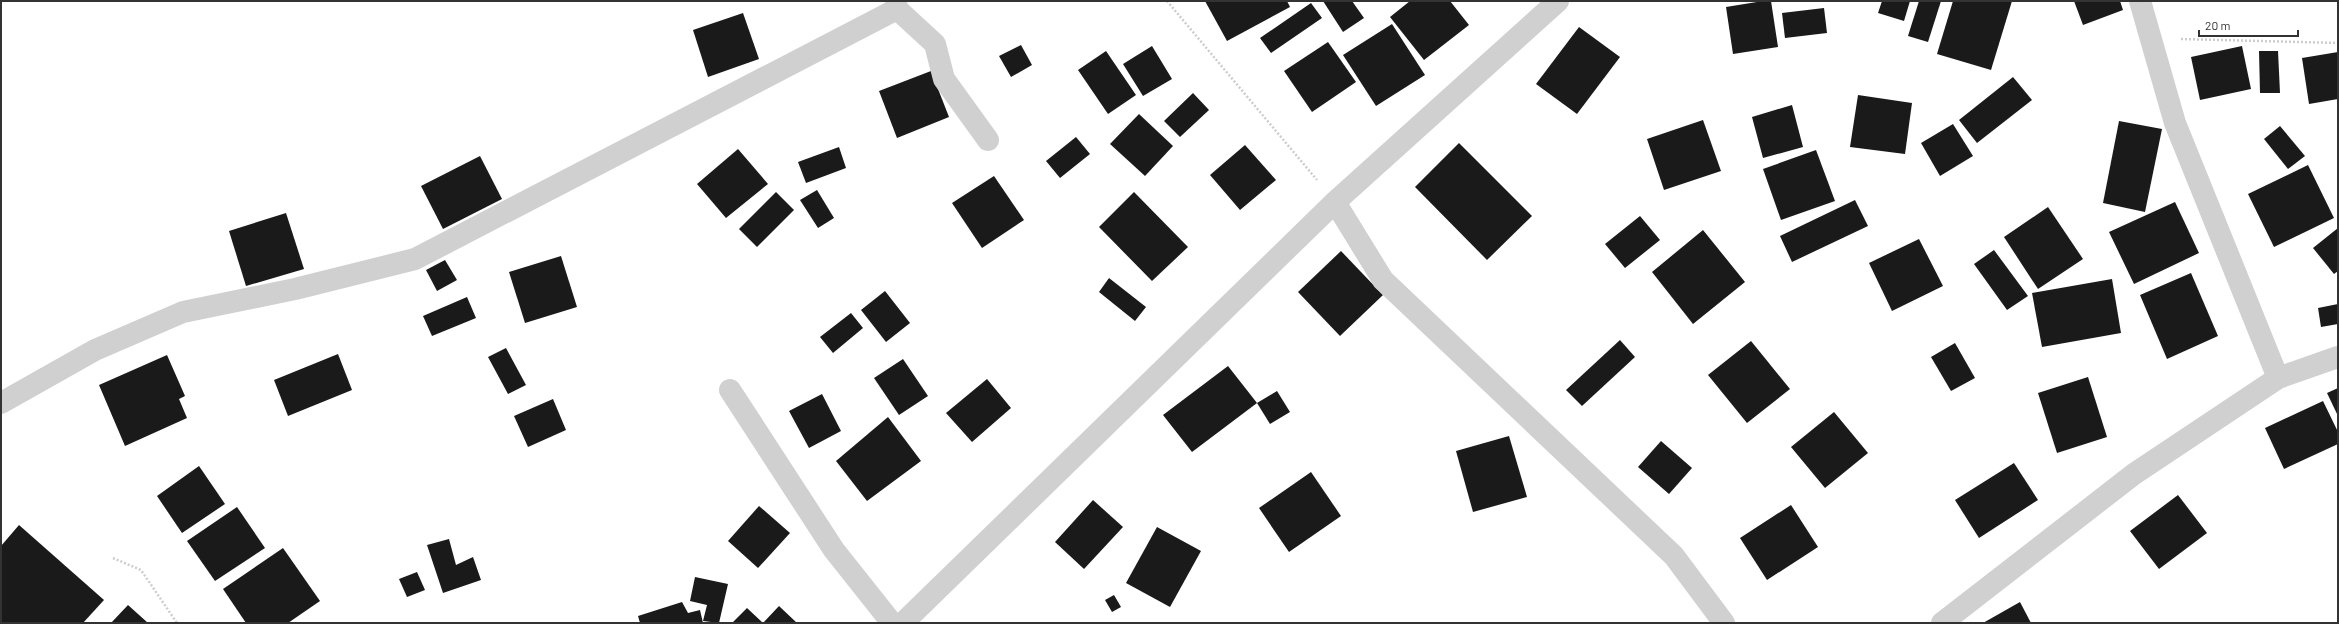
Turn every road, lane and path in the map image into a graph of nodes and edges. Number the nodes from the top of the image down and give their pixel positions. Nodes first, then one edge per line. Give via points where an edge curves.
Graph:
1 (1167, 1) edge
2 (1558, 1) edge
3 (2140, 1) edge
4 (896, 5) edge
5 (2149, 38) junction
6 (2338, 43) edge
7 (988, 140) dead end
8 (1335, 202) junction
9 (2338, 357) edge
10 (2278, 378) junction
11 (730, 390) dead end
12 (1, 403) edge
13 (113, 558) dead end
14 (177, 623) edge
15 (892, 623) edge
16 (903, 623) edge
17 (1724, 623) edge
18 (1942, 623) edge

1 - 8 path
2 - 8 street
3 - 5 street
4 - 7 street via 935,44 944,79
4 - 12 street via 415,259 295,289 183,312 95,350
5 - 6 path
5 - 10 street via 2175,123
8 - 16 street
8 - 17 street via 1383,280 1674,556
9 - 10 street
10 - 18 street via 2134,474
11 - 15 street via 834,550
13 - 14 path via 141,570

